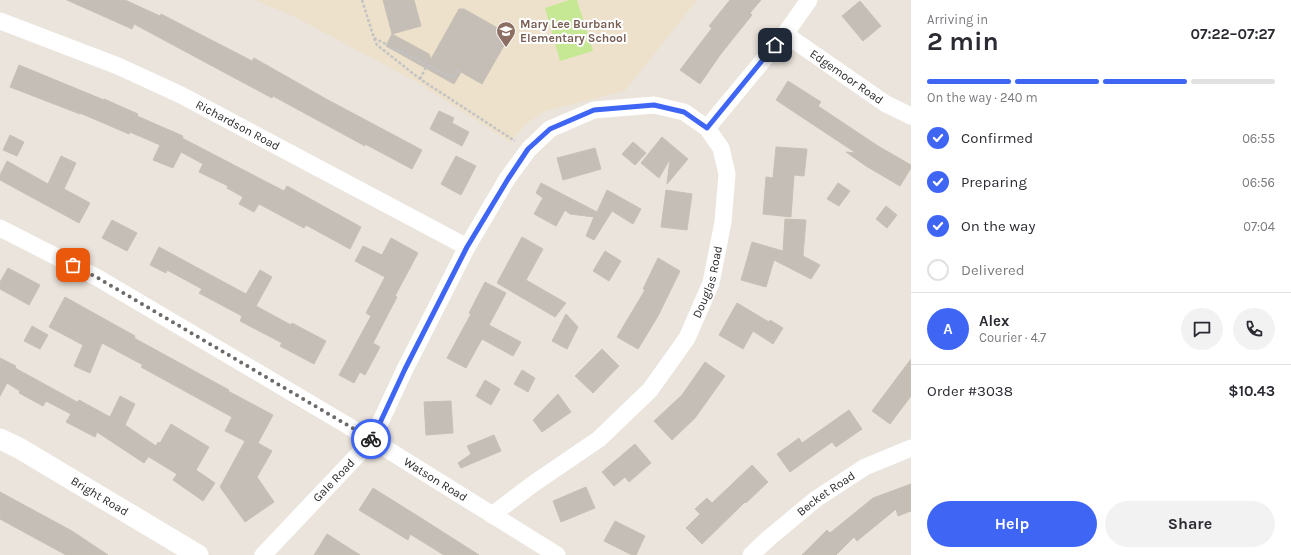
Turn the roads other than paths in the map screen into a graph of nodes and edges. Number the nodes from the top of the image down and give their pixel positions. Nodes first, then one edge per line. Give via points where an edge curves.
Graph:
1 (809, 0) edge
2 (0, 21) edge
3 (785, 34) junction
4 (911, 116) edge
5 (707, 128) junction
6 (0, 228) edge
7 (467, 247) junction
8 (0, 439) edge
9 (372, 440) junction
10 (911, 448) edge
11 (492, 515) junction
12 (198, 555) edge
13 (263, 555) edge
14 (556, 555) edge
15 (751, 555) edge

1 - 3 street
2 - 7 street, Richardson Road via 118,66 181,95
3 - 4 street, Edgemoor Road via 886,104
3 - 5 street
5 - 7 street, Gale Road via 684,112 654,105 594,110 550,129 528,149
5 - 11 street, Douglas Road via 721,148 727,174 723,222 711,283 687,338 650,390 599,439
6 - 9 street, Watson Road via 98,278
7 - 9 street, Gale Road
8 - 12 street, Bright Road
9 - 11 street, Watson Road
9 - 13 street, Gale Road
10 - 15 street, Becket Road via 865,467 816,499
11 - 14 street, Watson Road

